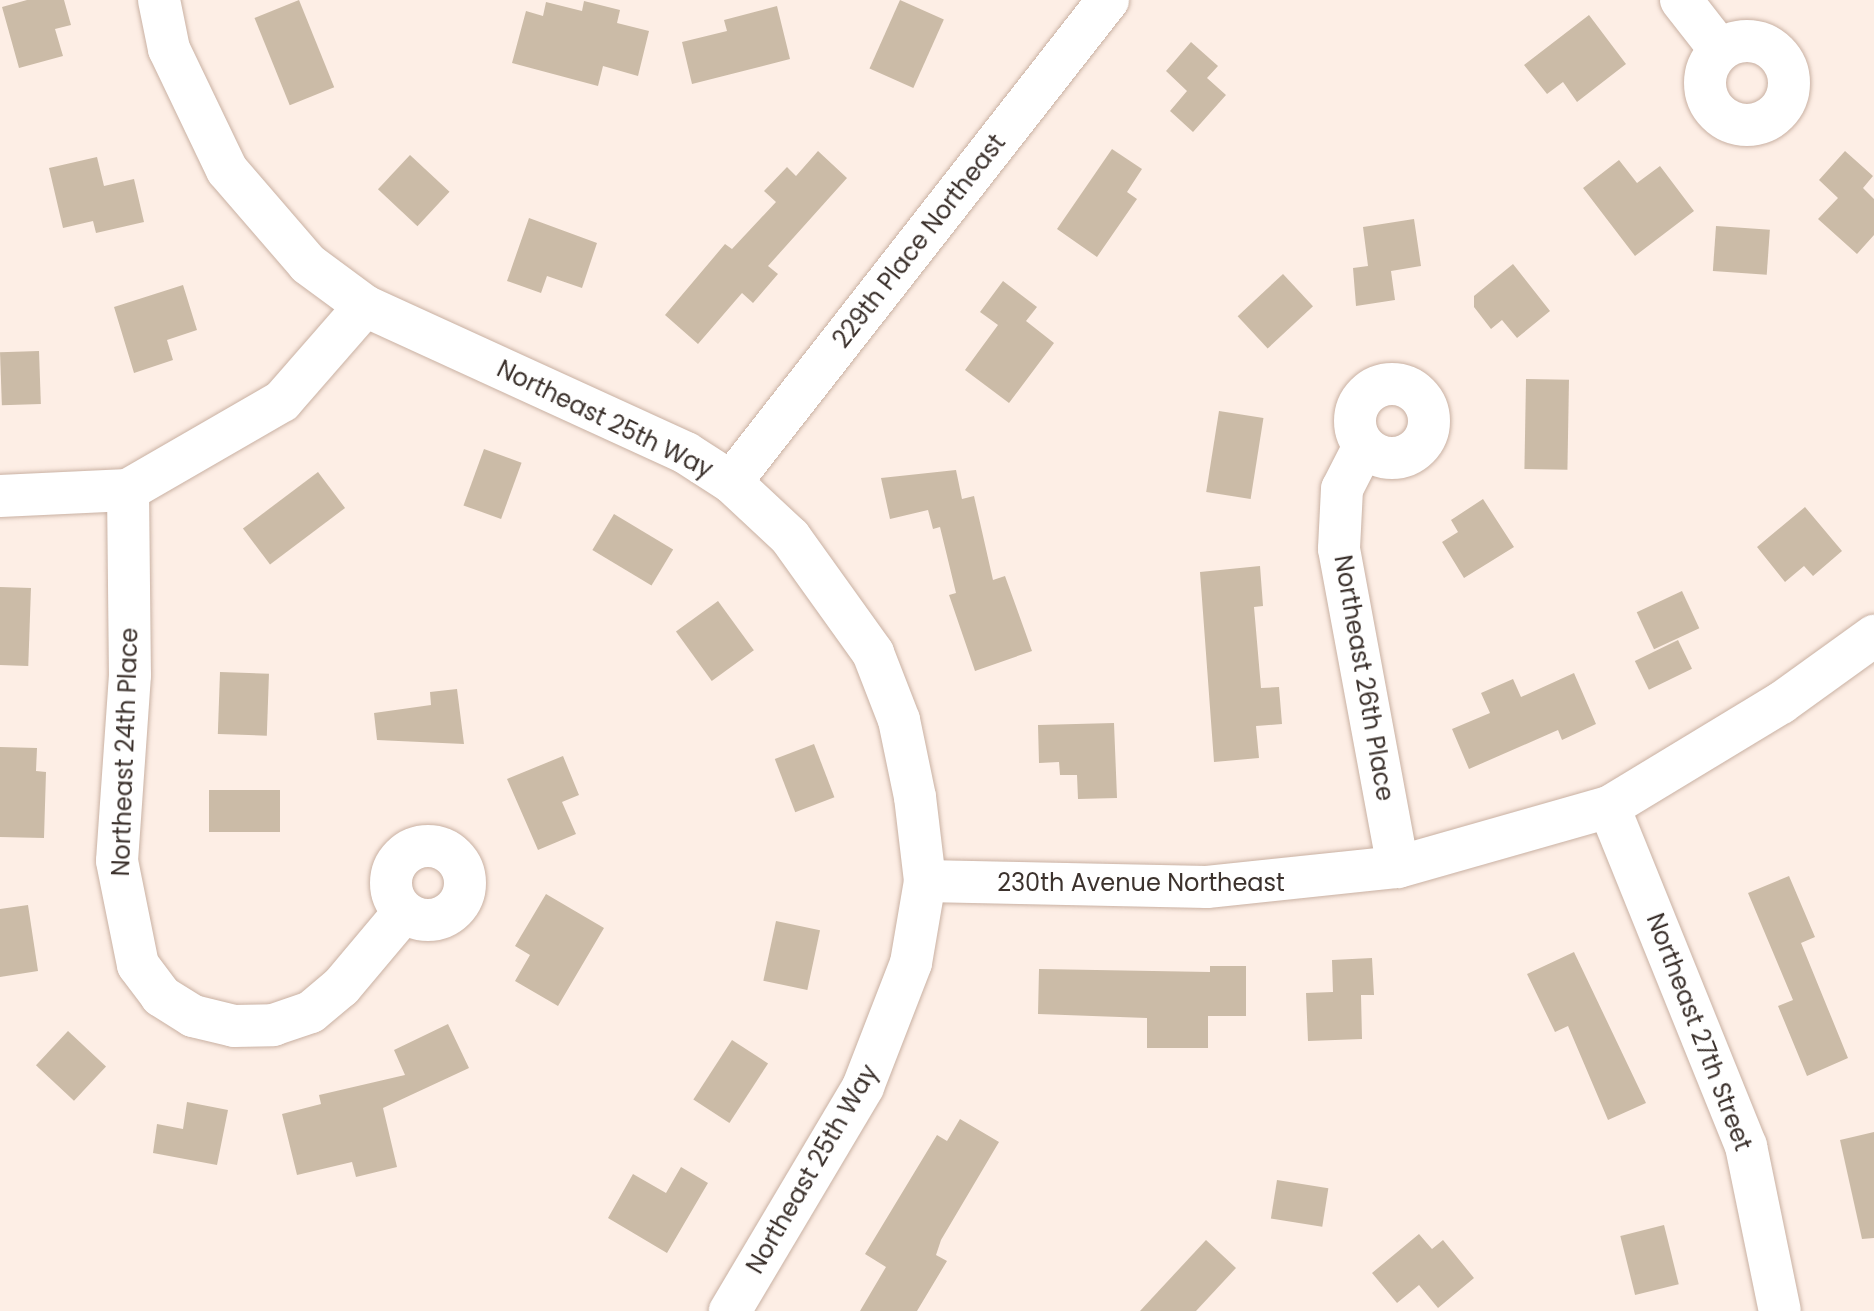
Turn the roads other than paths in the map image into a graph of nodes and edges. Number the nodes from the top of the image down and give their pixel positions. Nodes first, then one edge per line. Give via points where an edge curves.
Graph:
1 (159, 0) edge
2 (1681, 0) edge
3 (1103, 1) edge
4 (1720, 50) dead end
5 (365, 306) junction
6 (1364, 446) dead end
7 (731, 482) junction
8 (128, 490) junction
9 (0, 496) edge
10 (1874, 636) edge
11 (1609, 807) junction
12 (1398, 867) junction
13 (925, 881) junction
14 (404, 912) dead end
15 (730, 1311) edge
16 (1780, 1311) edge

1 - 5 street, Northeast 25th Way via 169,49 227,170 267,223
2 - 4 street
3 - 7 street, 229th Place Northeast
5 - 7 street, Northeast 25th Way via 686,453
5 - 8 street via 282,401
6 - 12 street, Northeast 26th Place via 1342,489 1339,549
7 - 13 street, Northeast 25th Way via 790,537 873,653 899,720
8 - 9 street
8 - 14 street, Northeast 24th Place via 130,675 117,861 138,965 161,996 193,1016 234,1026 273,1025 311,1012 341,987
10 - 11 street, 230th Avenue Northeast via 1769,711
11 - 12 street, 230th Avenue Northeast
11 - 16 street, Northeast 27th Street via 1741,1132
12 - 13 street, 230th Avenue Northeast via 1207,887
13 - 15 street, Northeast 25th Way via 911,963 863,1087

